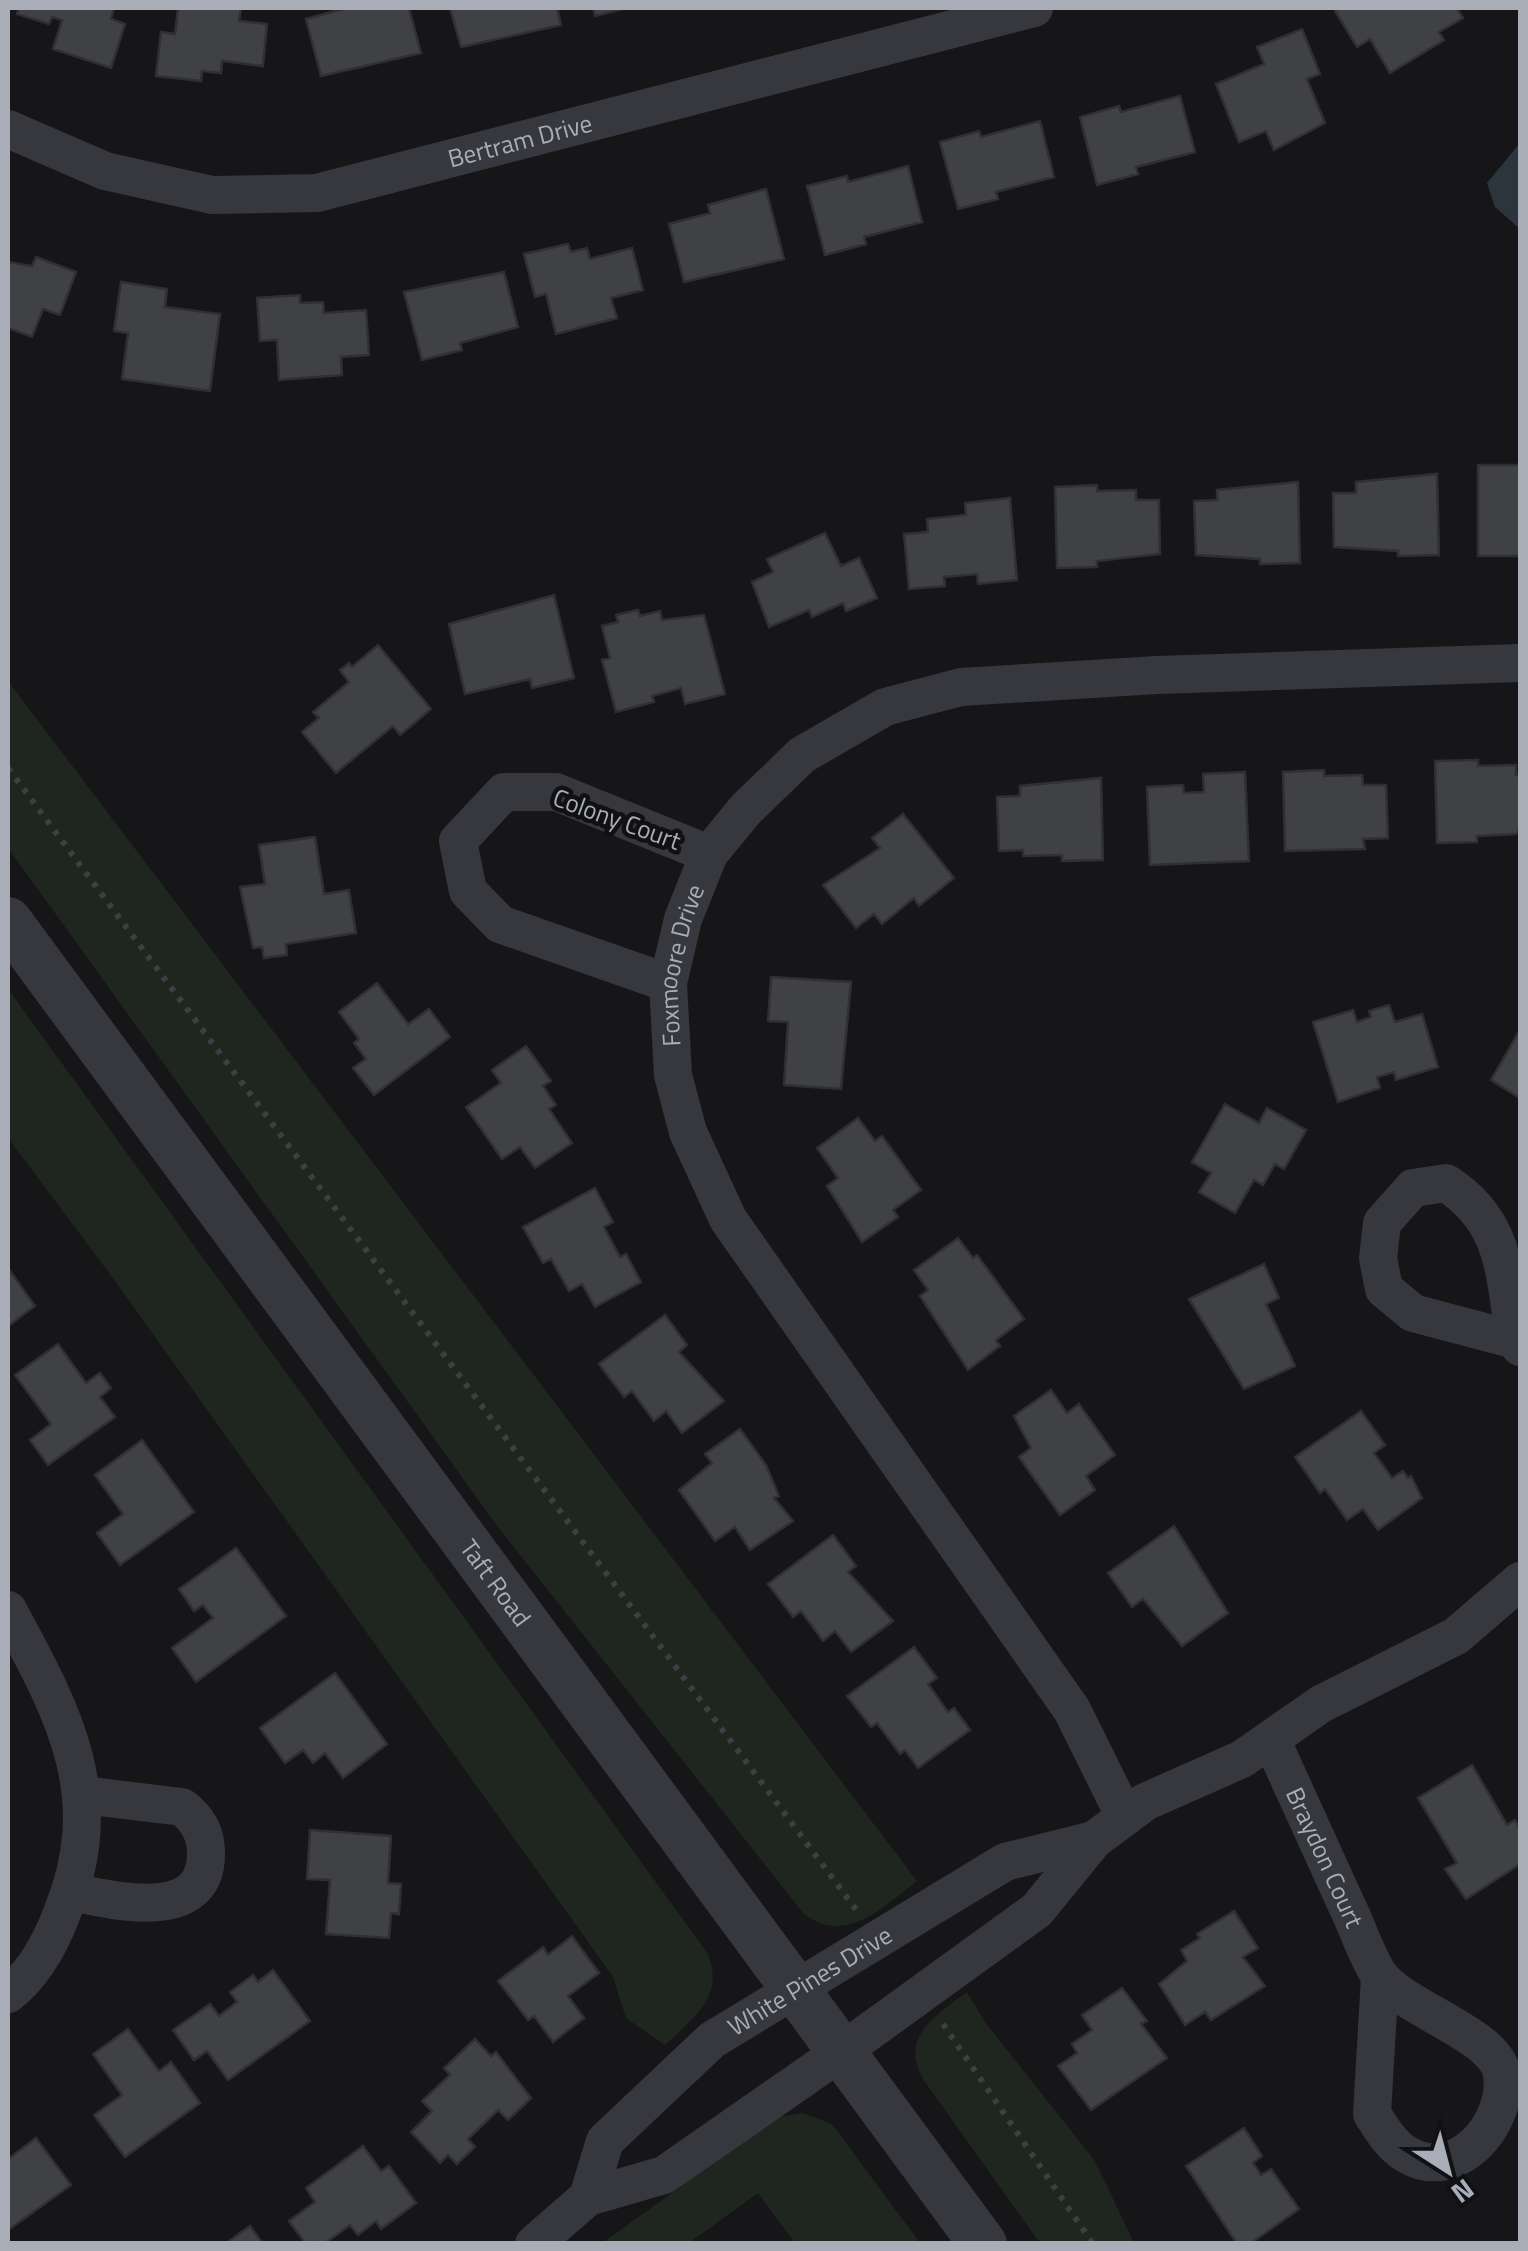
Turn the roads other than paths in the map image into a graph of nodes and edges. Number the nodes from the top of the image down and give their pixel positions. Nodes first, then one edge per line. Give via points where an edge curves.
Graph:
1 (1034, 8) edge
2 (952, 18) edge
3 (8, 130) edge
4 (1520, 662) edge
5 (709, 854) junction
6 (8, 921) edge
7 (668, 983) junction
8 (1518, 1344) edge
9 (1520, 1581) edge
10 (8, 1610) edge
11 (1271, 1739) junction
12 (82, 1795) junction
13 (1125, 1817) junction
14 (1094, 1840) junction
15 (71, 1892) junction
16 (1380, 1977) junction
17 (795, 1990) junction
18 (8, 1994) edge
19 (841, 2052) junction
20 (588, 2197) junction
21 (534, 2244) edge
22 (983, 2244) edge

1 - 2 street, Bertram Drive
2 - 3 street, Bertram Drive via 317,193 212,195 105,171
4 - 5 street, Foxmoore Drive via 961,687 885,706 802,756
5 - 7 street, Foxmoore Drive
5 - 7 street, Colony Court via 556,792 504,792 458,841 468,891 500,924
6 - 17 street, Taft Road
7 - 13 street, Foxmoore Drive via 678,1094 728,1219 1072,1710
8 - 8 street via 1502,1248 1472,1200 1446,1183 1413,1188 1382,1223 1378,1258 1384,1289 1412,1312
9 - 11 street, White Pines Drive via 1456,1636 1322,1704
10 - 12 street via 60,1706
11 - 13 street, White Pines Drive
11 - 16 street, Braydon Court
12 - 15 street via 82,1848
12 - 15 street via 182,1806 200,1826 206,1861 197,1883 167,1902
13 - 14 street, White Pines Drive
14 - 17 street, White Pines Drive via 1005,1862
14 - 19 street, White Pines Drive via 1037,1910
15 - 18 street via 54,1934
16 - 16 street, Braydon Court via 1482,2046 1502,2070 1493,2127 1456,2156 1407,2155 1372,2114
17 - 19 street, Taft Road
17 - 20 street, White Pines Drive via 712,2040 604,2141
19 - 20 street, White Pines Drive via 664,2175
19 - 22 street, Taft Road
20 - 21 street, White Pines Drive

